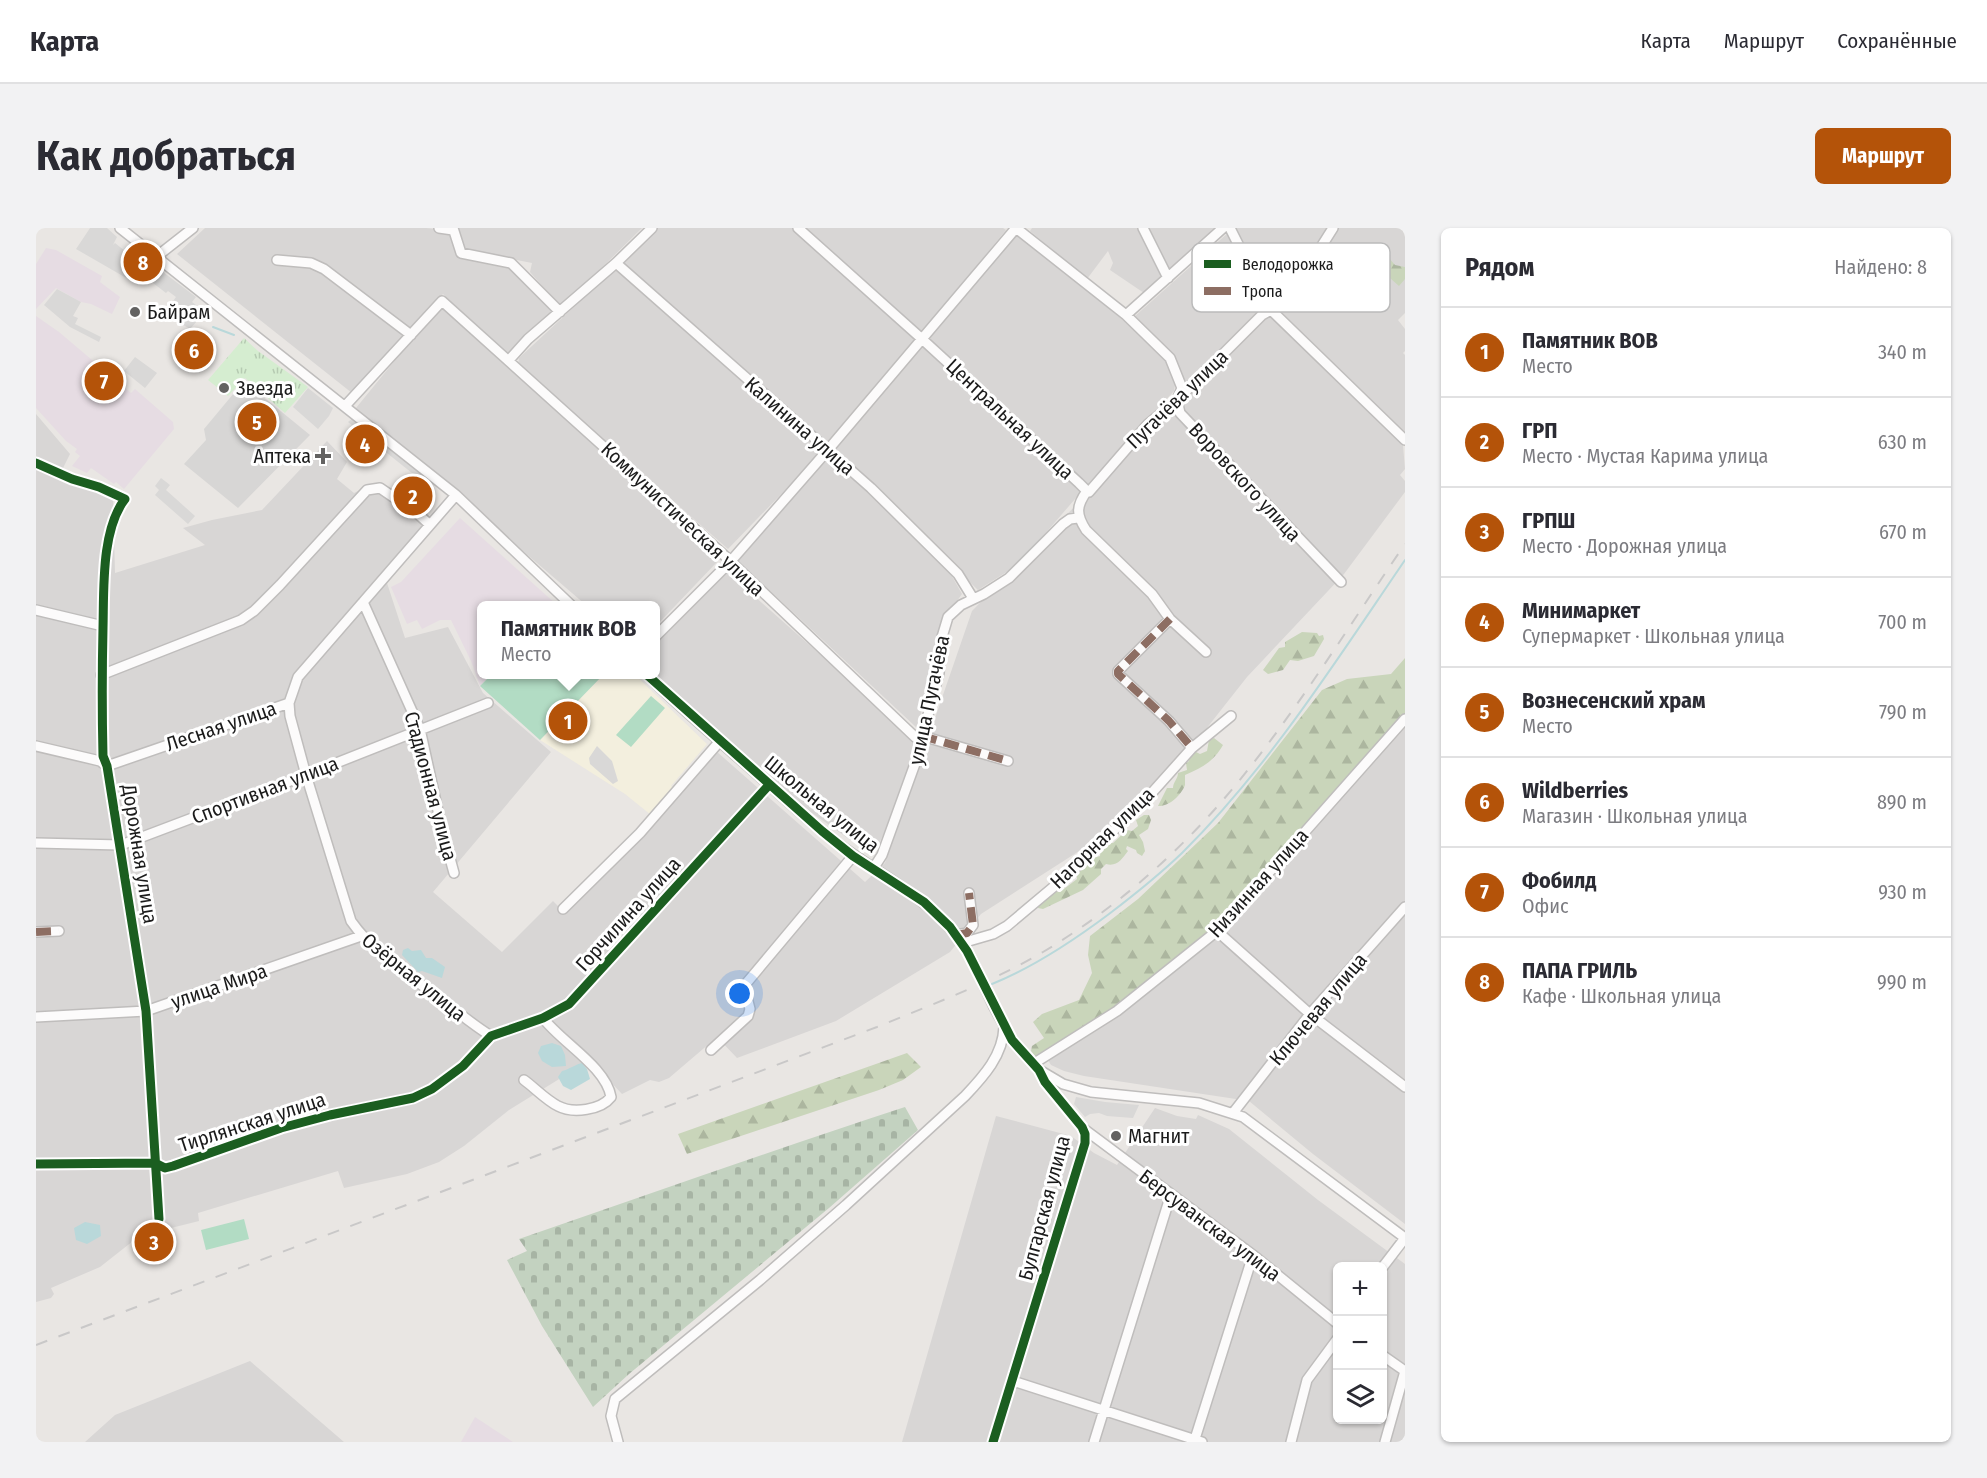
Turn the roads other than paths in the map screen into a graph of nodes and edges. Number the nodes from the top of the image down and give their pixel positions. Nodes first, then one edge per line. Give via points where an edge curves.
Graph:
1 (120, 228) edge
2 (193, 228) edge
3 (439, 228) edge
4 (652, 228) edge
5 (798, 228) edge
6 (1016, 228) edge
7 (1143, 228) edge
8 (1223, 228) edge
9 (1230, 228) edge
10 (1333, 228) edge
11 (453, 229) edge
12 (1206, 243) edge
13 (1238, 243) edge
14 (1324, 243) edge
15 (1192, 256) edge
16 (156, 258) junction
17 (277, 260) dead end
18 (616, 263) junction
19 (1168, 278) junction
20 (560, 312) junction
21 (1265, 312) edge
22 (1274, 312) edge
23 (1126, 315) junction
24 (411, 335) junction
25 (922, 339) junction
26 (509, 360) junction
27 (1177, 400) junction
28 (345, 406) junction
29 (1405, 440) edge
30 (827, 451) junction
31 (36, 463) edge
32 (1086, 491) junction
33 (456, 495) junction
34 (1078, 518) junction
35 (430, 525) junction
36 (730, 562) junction
37 (1341, 582) dead end
38 (971, 600) junction
39 (567, 601) edge
40 (363, 602) junction
41 (36, 610) edge
42 (1170, 619) junction
43 (103, 626) junction
44 (660, 632) edge
45 (1206, 652) dead end
46 (101, 675) junction
47 (650, 679) edge
48 (289, 702) junction
49 (488, 703) dead end
50 (1230, 716) dead end
51 (1405, 719) edge
52 (420, 729) junction
53 (922, 738) junction
54 (720, 741) junction
55 (36, 746) edge
56 (1192, 747) junction
57 (1008, 761) dead end
58 (107, 766) junction
59 (306, 775) junction
60 (770, 785) junction
61 (36, 843) edge
62 (121, 844) junction
63 (854, 856) junction
64 (873, 869) junction
65 (454, 873) dead end
66 (969, 892) dead end
67 (1405, 907) edge
68 (563, 909) dead end
69 (59, 931) dead end
70 (1218, 931) junction
71 (36, 932) edge
72 (361, 936) junction
73 (960, 939) junction
74 (994, 1007) joint
75 (146, 1011) junction
76 (1310, 1014) junction
77 (36, 1017) edge
78 (543, 1017) junction
79 (1004, 1027) junction
80 (491, 1035) junction
81 (711, 1050) dead end
82 (1036, 1067) junction
83 (524, 1080) dead end
84 (1405, 1086) edge
85 (1233, 1113) junction
86 (1082, 1127) junction
87 (155, 1163) junction
88 (36, 1164) edge
89 (1171, 1194) junction
90 (159, 1219) dead end
91 (1405, 1238) edge
92 (1253, 1255) junction
93 (1387, 1263) edge
94 (1333, 1320) edge
95 (1333, 1345) edge
96 (1387, 1358) edge
97 (1405, 1371) edge
98 (1013, 1381) junction
99 (1103, 1409) junction
100 (1197, 1441) edge
101 (618, 1442) edge
102 (993, 1442) edge
103 (1094, 1442) edge
104 (1291, 1442) edge
105 (1384, 1442) edge

1 - 16 street
2 - 16 street
3 - 11 street
4 - 18 street
5 - 25 street, Центральная улица
6 - 23 street, Воровского улица
6 - 25 street
7 - 19 street
8 - 12 street
9 - 13 street
10 - 14 street, Пугачёва улица
11 - 20 street via 461,253 511,263
15 - 19 street
16 - 28 street
17 - 24 street via 311,263 324,269
18 - 20 street
18 - 30 street, Калинина улица
19 - 23 street
20 - 26 street
21 - 27 street, Пугачёва улица
22 - 29 street
23 - 27 street, Воровского улица via 1170,358 1182,388
24 - 26 street, Коммунистическая улица via 442,301
24 - 28 street
25 - 30 street
25 - 32 street, Центральная улица
26 - 36 street, Коммунистическая улица
27 - 32 street, Пугачёва улица via 1148,424
27 - 37 street, Воровского улица via 1180,413 1195,431
28 - 33 street
30 - 36 street
30 - 38 street, Калинина улица via 871,488 958,574
31 - 43 street, Дорожная улица via 124,499 115,512 103,578
32 - 34 street, Центральная улица via 1078,503
33 - 35 street, Лесная улица
33 - 39 street
34 - 38 street, улица Пугачёва via 1063,524 1010,578
34 - 42 street via 1102,547 1152,594
35 - 40 street, Лесная улица
35 - 46 street via 380,488 366,490 254,611 241,620
36 - 44 street
36 - 53 street, Коммунистическая улица via 915,737
38 - 53 street, улица Пугачёва via 953,611 945,624 939,673
40 - 48 street, Лесная улица via 298,677
40 - 52 street, Стадионная улица
41 - 43 street
42 - 45 street
42 - 56 street via 1118,674
43 - 46 street, Дорожная улица
46 - 58 street, Дорожная улица
47 - 54 street, Школьная улица
48 - 58 street, Лесная улица
48 - 59 street, Озёрная улица
49 - 52 street, Спортивная улица
50 - 56 street, Нагорная улица
51 - 70 street, Низинная улица
52 - 59 street, Спортивная улица
52 - 65 street, Стадионная улица
53 - 57 street
53 - 64 street, улица Пугачёва via 910,782
54 - 60 street, Школьная улица
54 - 68 street via 640,833
55 - 58 street
56 - 73 street, Нагорная улица via 1149,796 1069,874 1007,926 993,934
58 - 62 street, Дорожная улица
59 - 62 street, Спортивная улица
59 - 72 street, Озёрная улица via 344,903
60 - 63 street, Школьная улица
60 - 78 street, Горчилина улица via 581,993
61 - 62 street, Спортивная улица
62 - 75 street, Дорожная улица
63 - 64 street, Школьная улица
63 - 81 street via 744,986 748,1016
64 - 73 street, Школьная улица via 924,902
66 - 73 street via 973,925
67 - 76 street, Ключевая улица
69 - 71 street
70 - 76 street
70 - 82 street, Низинная улица via 1117,1011
72 - 75 street, улица Мира
72 - 80 street, Озёрная улица via 395,966
73 - 74 street, Школьная улица, bridge
74 - 79 street, Булгарская улица
75 - 77 street, улица Мира
75 - 87 street, Дорожная улица
76 - 84 street
76 - 85 street, Ключевая улица
78 - 80 street, Горчилина улица
78 - 83 street via 600,1075 611,1097 601,1105 574,1110 560,1107
79 - 82 street, Булгарская улица
79 - 101 street via 1004,1039 996,1056 965,1096 760,1280 615,1399 611,1416
80 - 87 street, Тирлянская улица via 454,1073 413,1098 281,1128 173,1166
82 - 85 street via 1063,1084 1091,1092 1168,1098
82 - 86 street, Булгарская улица
85 - 91 street via 1261,1129
86 - 89 street, Берсуванская улица
86 - 98 street, Булгарская улица via 1085,1143
87 - 88 street, Тирлянская улица
87 - 90 street, Дорожная улица
89 - 92 street, Берсуванская улица
89 - 99 street
91 - 93 street
92 - 94 street, Берсуванская улица
92 - 100 street
95 - 104 street via 1307,1380
96 - 97 street
97 - 105 street
98 - 99 street
98 - 102 street, Булгарская улица
99 - 100 street
99 - 103 street

